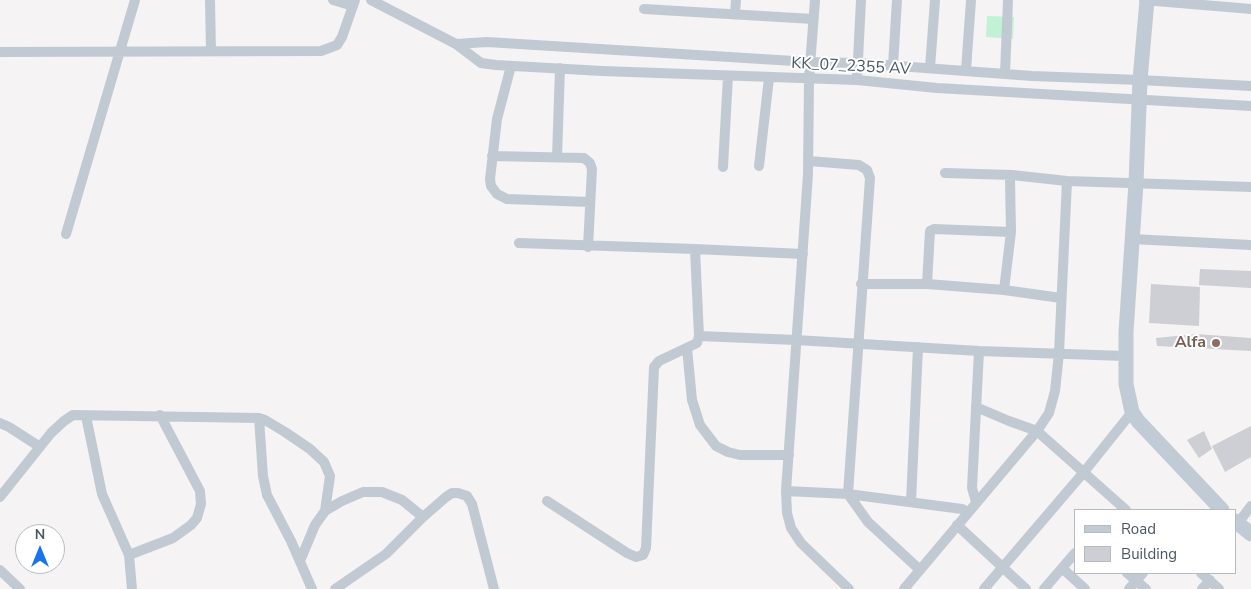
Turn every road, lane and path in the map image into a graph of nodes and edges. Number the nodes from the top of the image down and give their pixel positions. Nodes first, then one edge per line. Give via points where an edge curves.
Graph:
1 (135, 0) edge
2 (210, 0) edge
3 (333, 0) edge
4 (370, 0) edge
5 (736, 0) edge
6 (815, 0) edge
7 (861, 0) edge
8 (897, 0) edge
9 (935, 0) edge
10 (971, 0) edge
11 (1008, 0) edge
12 (1146, 0) edge
13 (354, 3) edge
14 (384, 3) edge
15 (644, 9) dead end
16 (1251, 9) edge
17 (735, 14) junction
18 (814, 19) junction
19 (456, 44) junction
20 (120, 51) junction
21 (211, 51) junction
22 (0, 52) edge
23 (810, 62) junction
24 (858, 63) junction
25 (511, 66) junction
26 (893, 66) junction
27 (560, 68) junction
28 (930, 68) junction
29 (966, 70) junction
30 (1005, 74) junction
31 (728, 76) junction
32 (769, 78) junction
33 (809, 79) junction
34 (857, 80) junction
35 (1140, 80) junction
36 (1251, 86) edge
37 (1140, 99) junction
38 (1251, 106) edge
39 (492, 156) junction
40 (558, 157) junction
41 (809, 161) junction
42 (759, 166) dead end
43 (723, 167) dead end
44 (946, 173) dead end
45 (1012, 175) junction
46 (1067, 181) junction
47 (1136, 183) junction
48 (1251, 187) edge
49 (590, 202) junction
50 (1011, 232) junction
51 (66, 234) dead end
52 (1132, 239) junction
53 (519, 244) dead end
54 (1251, 245) edge
55 (588, 247) junction
56 (696, 248) junction
57 (803, 254) junction
58 (861, 284) junction
59 (928, 284) junction
60 (1004, 290) junction
61 (1061, 298) junction
62 (699, 336) junction
63 (796, 340) junction
64 (857, 344) junction
65 (918, 347) junction
66 (687, 348) junction
67 (979, 351) junction
68 (1059, 353) junction
69 (1125, 356) junction
70 (976, 407) junction
71 (1132, 412) junction
72 (160, 415) junction
73 (86, 416) junction
74 (259, 418) junction
75 (0, 423) edge
76 (1037, 431) junction
77 (40, 447) junction
78 (789, 455) junction
79 (1084, 472) junction
80 (786, 491) junction
81 (848, 494) junction
82 (0, 497) edge
83 (548, 501) dead end
84 (911, 502) junction
85 (976, 502) junction
86 (1251, 506) edge
87 (1119, 508) edge
88 (1221, 509) edge
89 (326, 511) junction
90 (968, 512) junction
91 (423, 517) junction
92 (1236, 522) edge
93 (957, 525) junction
94 (1251, 534) edge
95 (1074, 554) edge
96 (129, 555) junction
97 (300, 561) junction
98 (1002, 567) junction
99 (1062, 568) junction
100 (0, 570) edge
101 (920, 570) junction
102 (1202, 574) edge
103 (1210, 580) junction
104 (1136, 581) edge
105 (19, 589) edge
106 (132, 589) edge
107 (312, 589) edge
108 (335, 589) edge
109 (494, 589) edge
110 (849, 589) edge
111 (904, 589) edge
112 (984, 589) edge
113 (1026, 589) edge
114 (1044, 589) edge
115 (1085, 589) edge
116 (1146, 589) edge
117 (1202, 589) edge
118 (1220, 589) edge

1 - 20 street
2 - 21 street
3 - 13 street
4 - 14 street, KK_07_2355 AV
5 - 17 street
6 - 18 street
7 - 24 street
8 - 26 street
9 - 28 street
10 - 29 street
11 - 30 street
12 - 16 street
12 - 35 street
13 - 21 street via 342,37 337,44 321,51
14 - 19 street, KK_07_2355 AV
15 - 17 street
17 - 18 street
18 - 23 street
19 - 23 street, KK_07_2355 AV via 487,42
19 - 25 street, KK_07_2355 AV via 481,63
20 - 21 street
20 - 22 street
20 - 51 street
23 - 24 street, KK_07_2355 AV
23 - 33 street
24 - 26 street, KK_07_2355 AV
24 - 34 street
25 - 27 street, KK_07_2355 AV
25 - 39 street via 497,119
26 - 28 street, KK_07_2355 AV
27 - 31 street, KK_07_2355 AV
27 - 40 street
28 - 29 street, KK_07_2355 AV
29 - 30 street, KK_07_2355 AV
30 - 35 street, KK_07_2355 AV
31 - 32 street, KK_07_2355 AV
31 - 43 street
32 - 33 street, KK_07_2355 AV
32 - 42 street
33 - 34 street, KK_07_2355 AV
33 - 41 street
34 - 37 street, KK_07_2355 AV via 937,88
35 - 36 street, KK_07_2355 AV
35 - 37 street
37 - 38 street, KK_07_2355 AV
37 - 47 street
39 - 40 street
39 - 49 street via 491,186 507,199
40 - 49 street via 584,158 590,162
41 - 57 street
41 - 58 street via 859,165 870,178
44 - 45 street
45 - 46 street
45 - 50 street
46 - 47 street
46 - 61 street
47 - 48 street
47 - 52 street
49 - 55 street
50 - 59 street via 930,231
50 - 60 street
52 - 54 street
52 - 69 street
53 - 55 street
55 - 56 street
56 - 57 street
56 - 62 street
57 - 63 street
58 - 59 street
58 - 64 street
59 - 60 street
60 - 61 street
61 - 68 street
62 - 63 street
62 - 66 street via 697,343
63 - 64 street
63 - 78 street
64 - 65 street
64 - 81 street
65 - 67 street
65 - 84 street
66 - 78 street via 692,400 700,425 716,446 740,455
66 - 83 street via 659,361 654,367 646,548 643,555 636,557 627,553
67 - 68 street
67 - 70 street
68 - 69 street
68 - 76 street via 1056,391 1050,413
69 - 71 street
70 - 76 street
70 - 85 street via 972,488
71 - 79 street
71 - 88 street
72 - 73 street
72 - 74 street
72 - 96 street via 200,491 201,504 197,518 173,538
73 - 77 street via 73,415 64,421
73 - 96 street via 102,494
74 - 89 street via 285,432 324,462 330,476
74 - 97 street via 267,495
75 - 77 street
76 - 79 street
76 - 85 street
77 - 82 street
78 - 80 street
79 - 87 street
79 - 98 street
80 - 81 street
80 - 110 street via 791,528 801,543
81 - 84 street
81 - 101 street via 868,522
84 - 90 street
85 - 90 street
86 - 92 street
89 - 91 street via 363,492 382,492 402,500
89 - 97 street via 315,526
90 - 93 street
91 - 108 street via 386,554
91 - 109 street via 452,493 467,496 472,504
92 - 94 street
93 - 98 street
93 - 101 street
95 - 99 street
96 - 106 street
97 - 107 street
98 - 112 street
98 - 113 street
99 - 114 street
99 - 115 street
100 - 105 street
101 - 111 street
102 - 103 street
103 - 117 street
103 - 118 street
104 - 116 street

